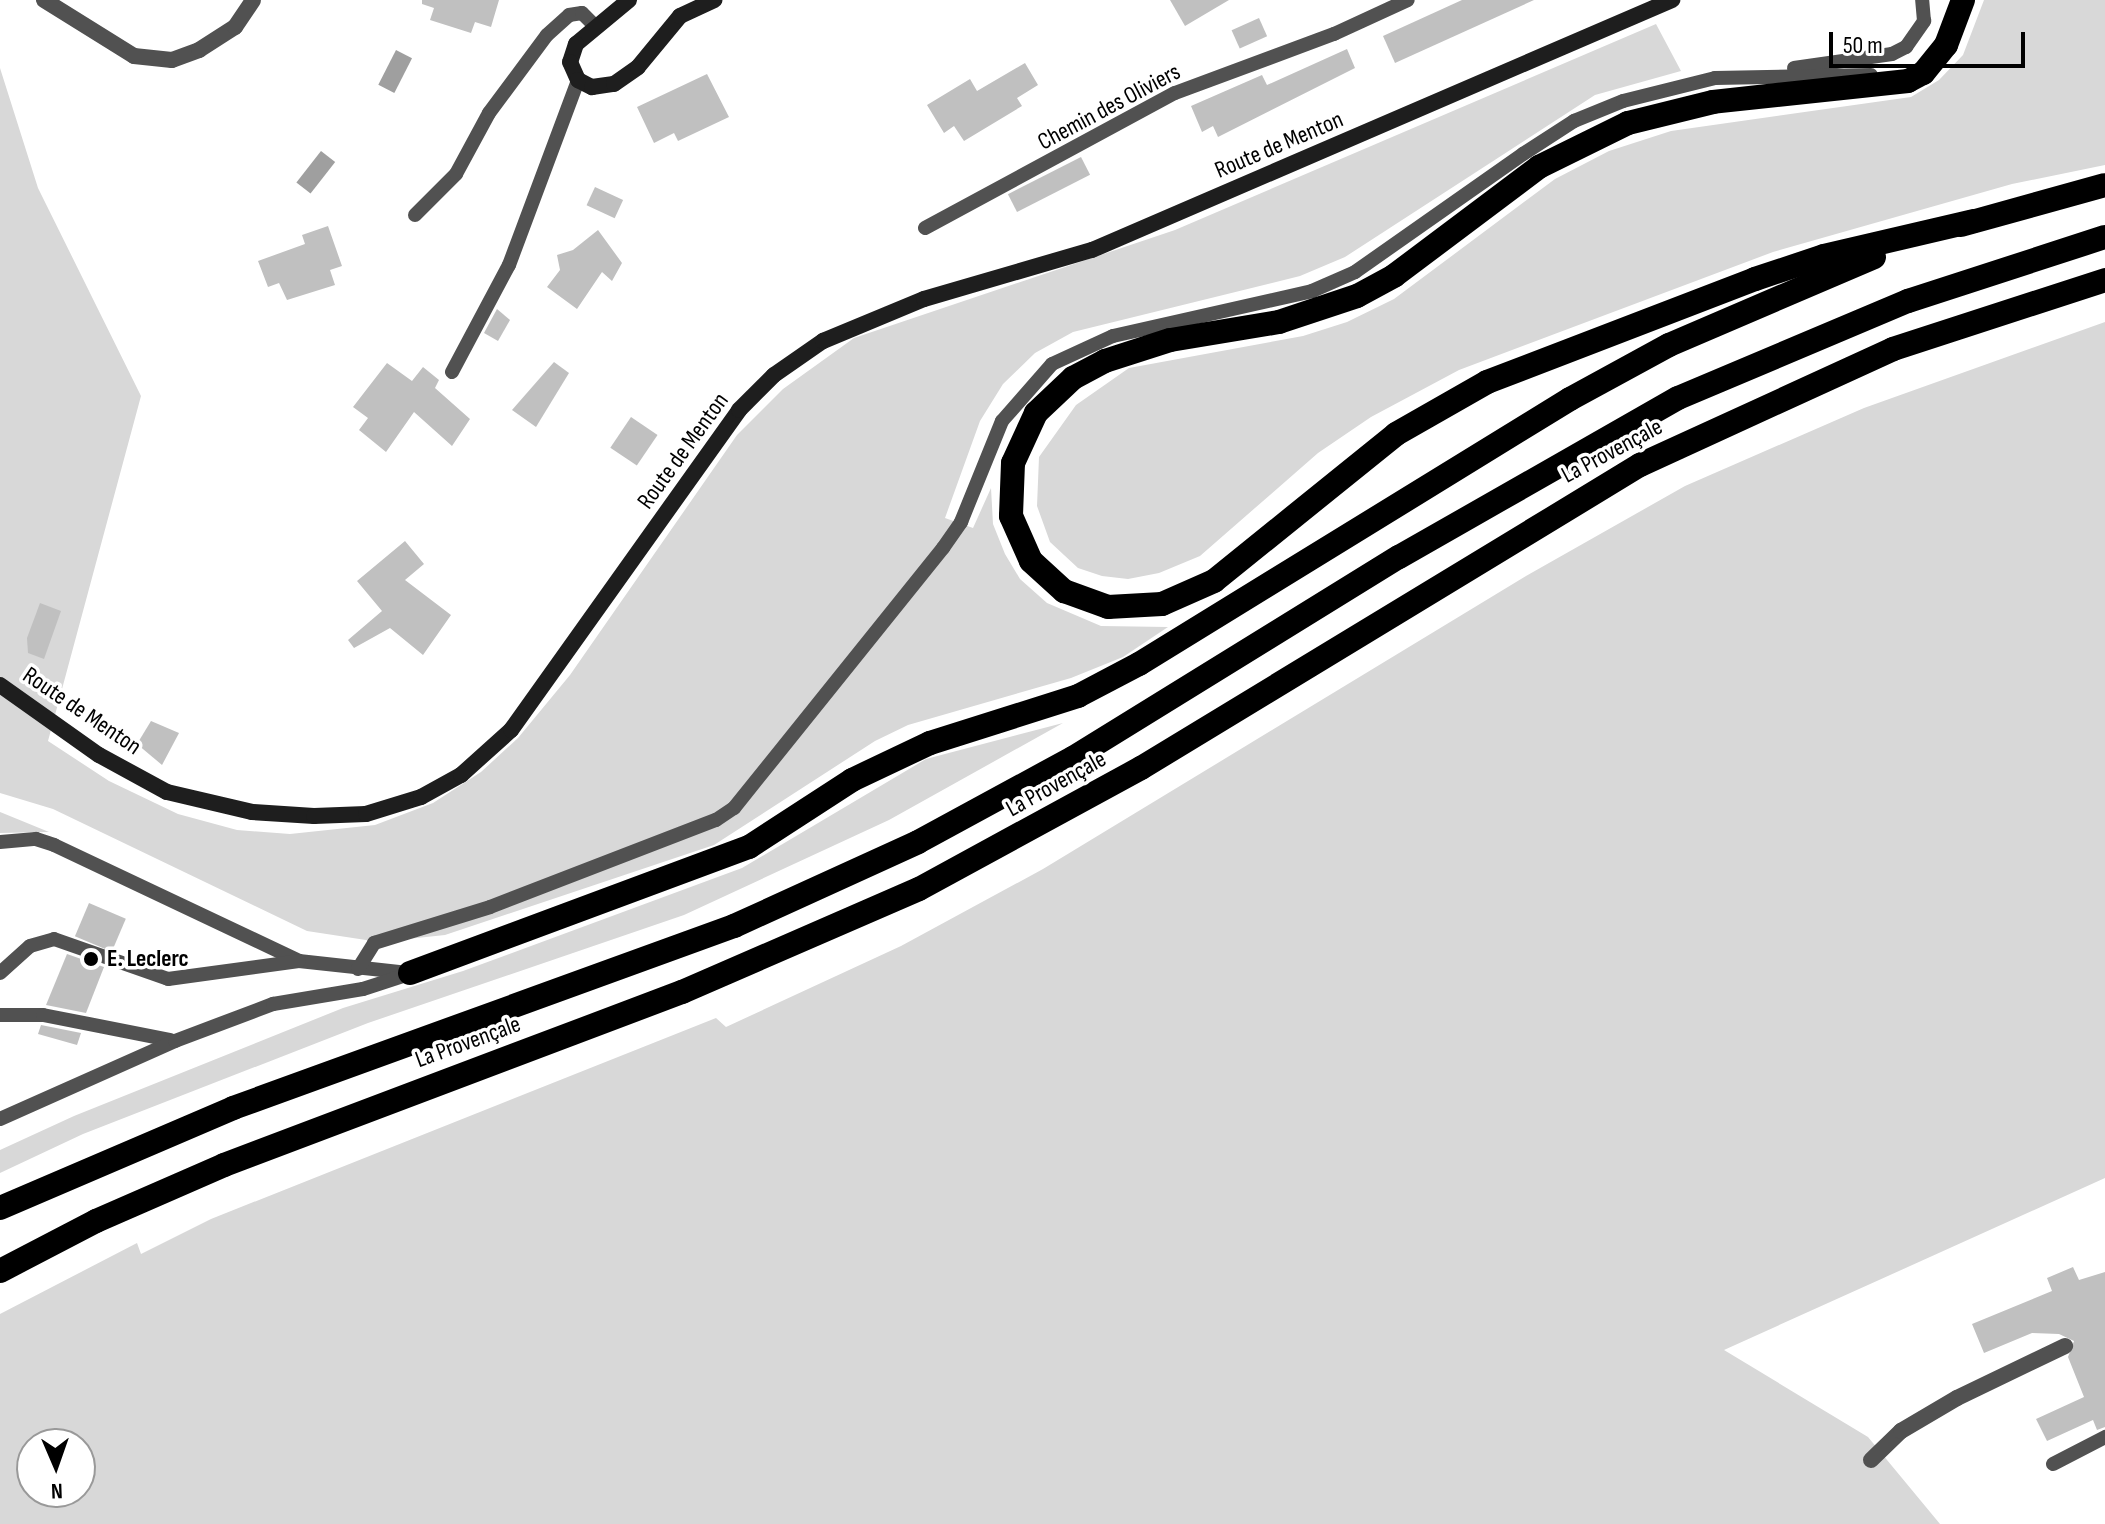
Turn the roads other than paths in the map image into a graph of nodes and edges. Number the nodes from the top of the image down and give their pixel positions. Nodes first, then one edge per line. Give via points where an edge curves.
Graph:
1 (44, 0) edge
2 (253, 0) edge
3 (629, 0) edge
4 (715, 0) edge
5 (1408, 0) edge
6 (1672, 0) edge
7 (1922, 0) edge
8 (1963, 0) edge
9 (595, 26) junction
10 (1923, 73) junction
11 (1766, 74) junction
12 (578, 80) junction
13 (2105, 185) edge
14 (415, 215) dead end
15 (1973, 221) junction
16 (925, 228) dead end
17 (2105, 237) edge
18 (2105, 280) edge
19 (452, 372) dead end
20 (0, 685) edge
21 (0, 842) edge
22 (299, 961) junction
23 (358, 969) junction
24 (0, 973) edge
25 (410, 973) junction
26 (0, 1015) edge
27 (175, 1041) junction
28 (0, 1119) edge
29 (0, 1208) edge
30 (0, 1271) edge
31 (2065, 1346) dead end
32 (2105, 1437) edge
33 (1871, 1460) dead end
34 (2053, 1464) dead end

1 - 2 street via 134,56 172,60 235,27
3 - 9 main road
4 - 12 main road via 680,16 638,67 614,84 592,87
5 - 16 lane, Chemin des Oliviers via 1334,34 1175,93
6 - 20 main road, Route de Menton via 1092,250 924,299 823,341 774,375 739,410 511,730 461,775 421,797 366,814 314,816 252,812 167,792 99,755
7 - 11 lane via 1918,36 1892,54
8 - 10 highway via 1946,45
9 - 12 main road via 576,44 570,62
9 - 14 lane via 582,13 569,15 547,35 489,113 456,174
10 - 11 lane
10 - 15 highway via 1882,87 1713,102 1628,123 1539,167 1394,276 1357,296 1279,322 1170,340 1105,361 1054,394 1021,440 1009,491 1020,540 1044,576 1084,601 1108,607 1162,604 1214,581 1396,434 1487,382 1755,279 1865,245
11 - 23 lane via 1665,89 1574,121 1355,272 1312,291 1113,336 1052,364 1002,421 961,522 943,548 734,808 716,820 490,907 374,943
12 - 19 lane via 509,265
13 - 15 highway
15 - 25 highway via 1832,272 1669,345 1457,464 1139,664 1078,696 930,743 852,780 749,847
17 - 29 highway, La Provençale via 1908,301 1678,398 1399,557 1073,758 918,842 734,926 219,1113
18 - 30 highway, La Provençale via 1893,349 1640,465 1141,768 919,889 682,992 224,1165 96,1221
21 - 22 lane via 36,839 54,845
22 - 23 lane
22 - 24 lane via 168,979 62,938 30,946
23 - 25 lane
25 - 27 lane via 363,989 289,999
26 - 27 lane via 43,1015
27 - 28 lane
31 - 33 street via 1957,1398 1901,1431
32 - 34 lane

